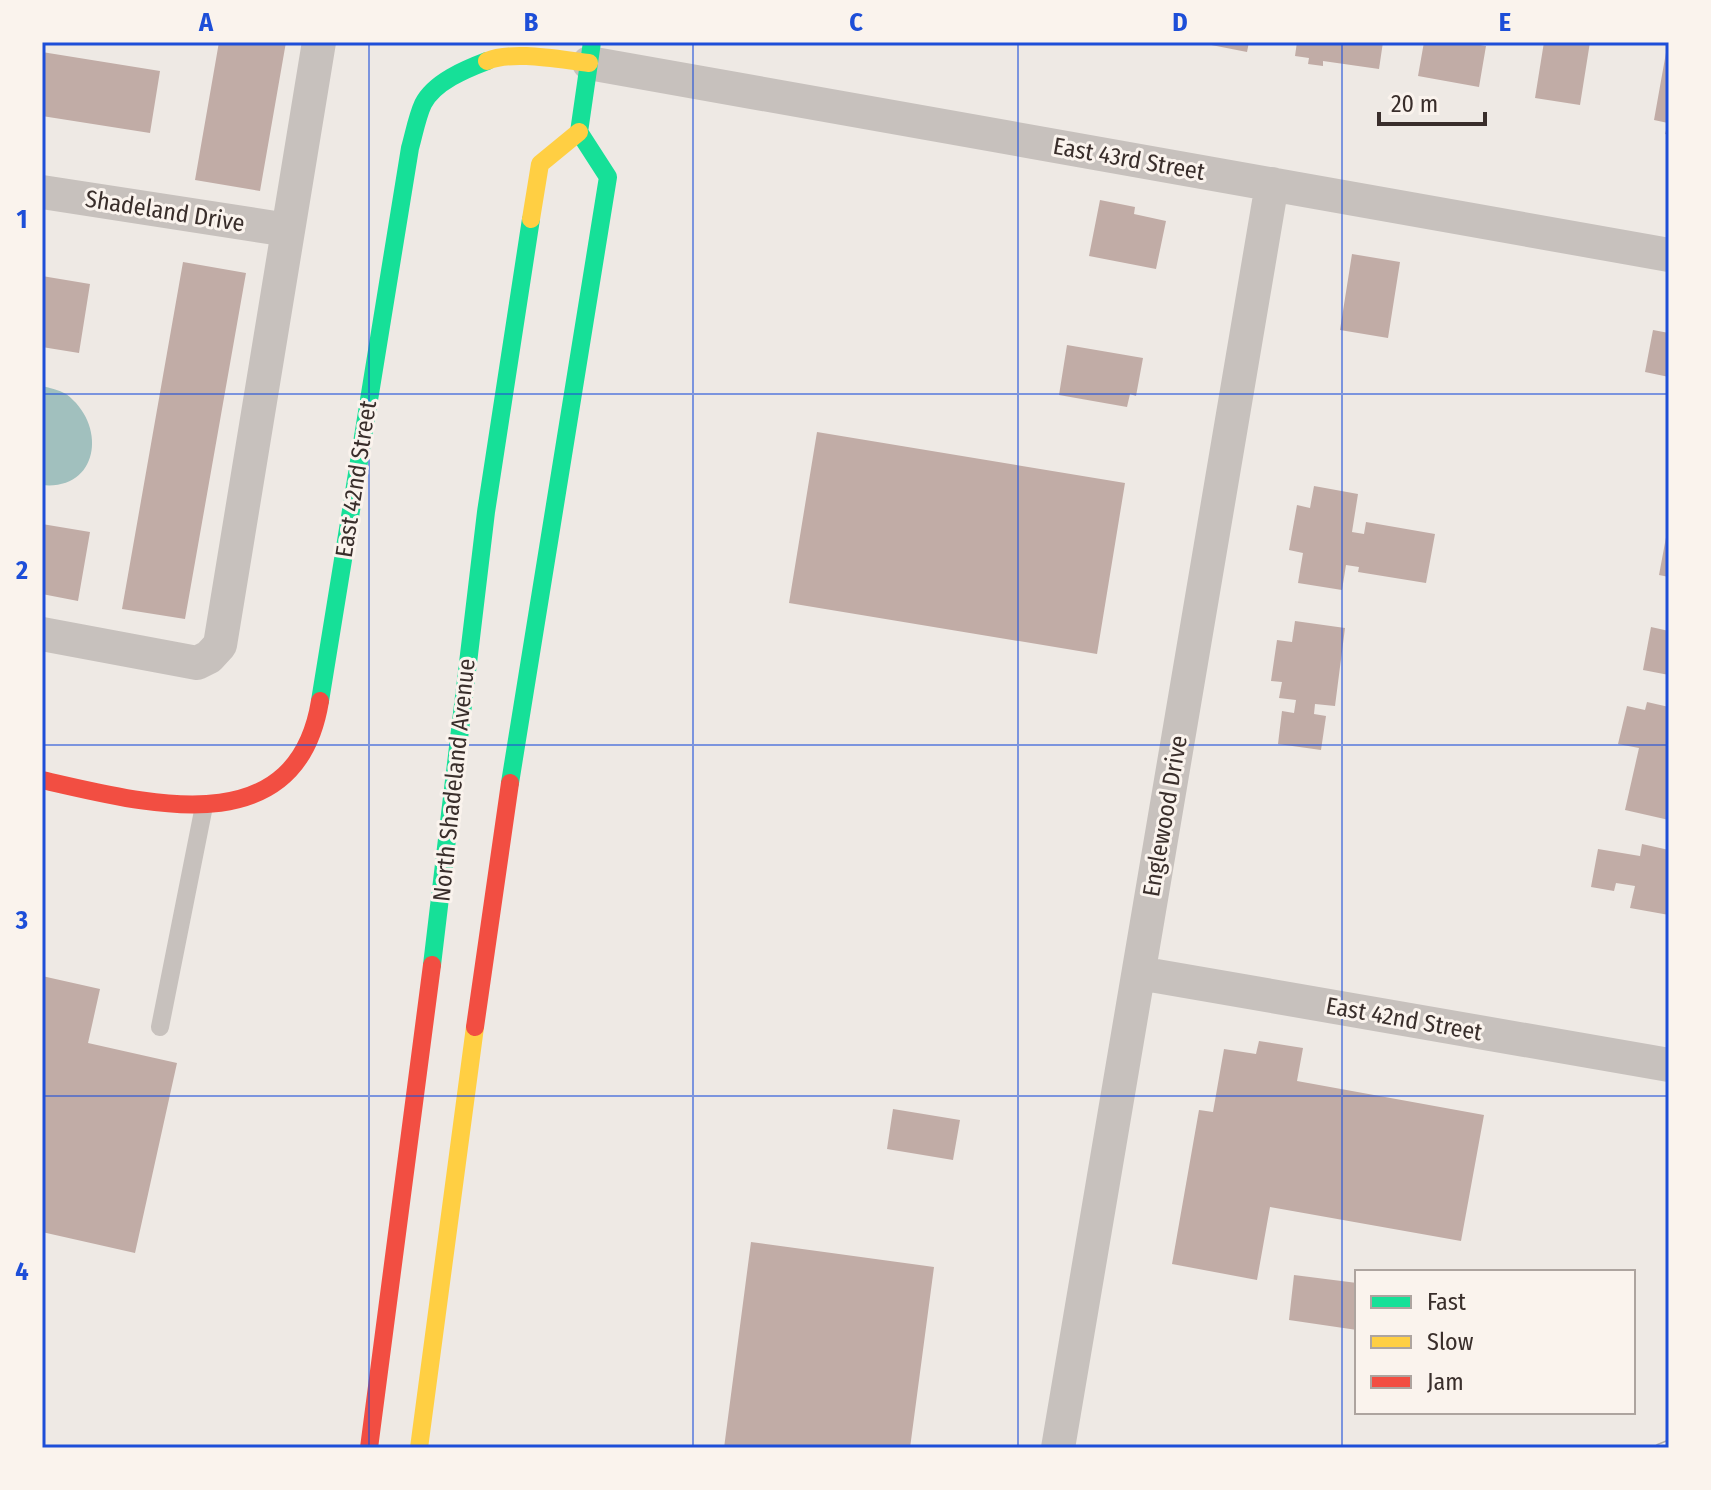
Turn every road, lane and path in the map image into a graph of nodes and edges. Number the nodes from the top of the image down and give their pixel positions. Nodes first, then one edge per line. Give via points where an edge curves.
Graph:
1 (319, 42) edge
2 (590, 53) edge
3 (579, 132) junction
4 (1272, 184) junction
5 (42, 192) edge
6 (288, 230) junction
7 (1669, 255) edge
8 (42, 634) edge
9 (42, 780) edge
10 (204, 806) junction
11 (1139, 973) junction
12 (160, 1027) dead end
13 (1669, 1065) edge
14 (369, 1448) edge
15 (419, 1448) edge
16 (1058, 1448) edge

1 - 6 street
2 - 3 main road
2 - 4 street, East 43rd Street
2 - 10 main road, East 42nd Street via 494,58 465,70 424,102 410,148 318,712 302,751 276,784 233,804
3 - 14 main road, North Shadeland Avenue via 540,164 486,512
3 - 15 main road, North Shadeland Avenue via 608,177 500,845
4 - 7 street, East 43rd Street
4 - 11 street, Englewood Drive
5 - 6 street, Shadeland Drive
6 - 8 street via 217,650 197,663
9 - 10 main road, East 42nd Street via 149,802
10 - 12 lane
11 - 13 street, East 42nd Street
11 - 16 street, Englewood Drive

